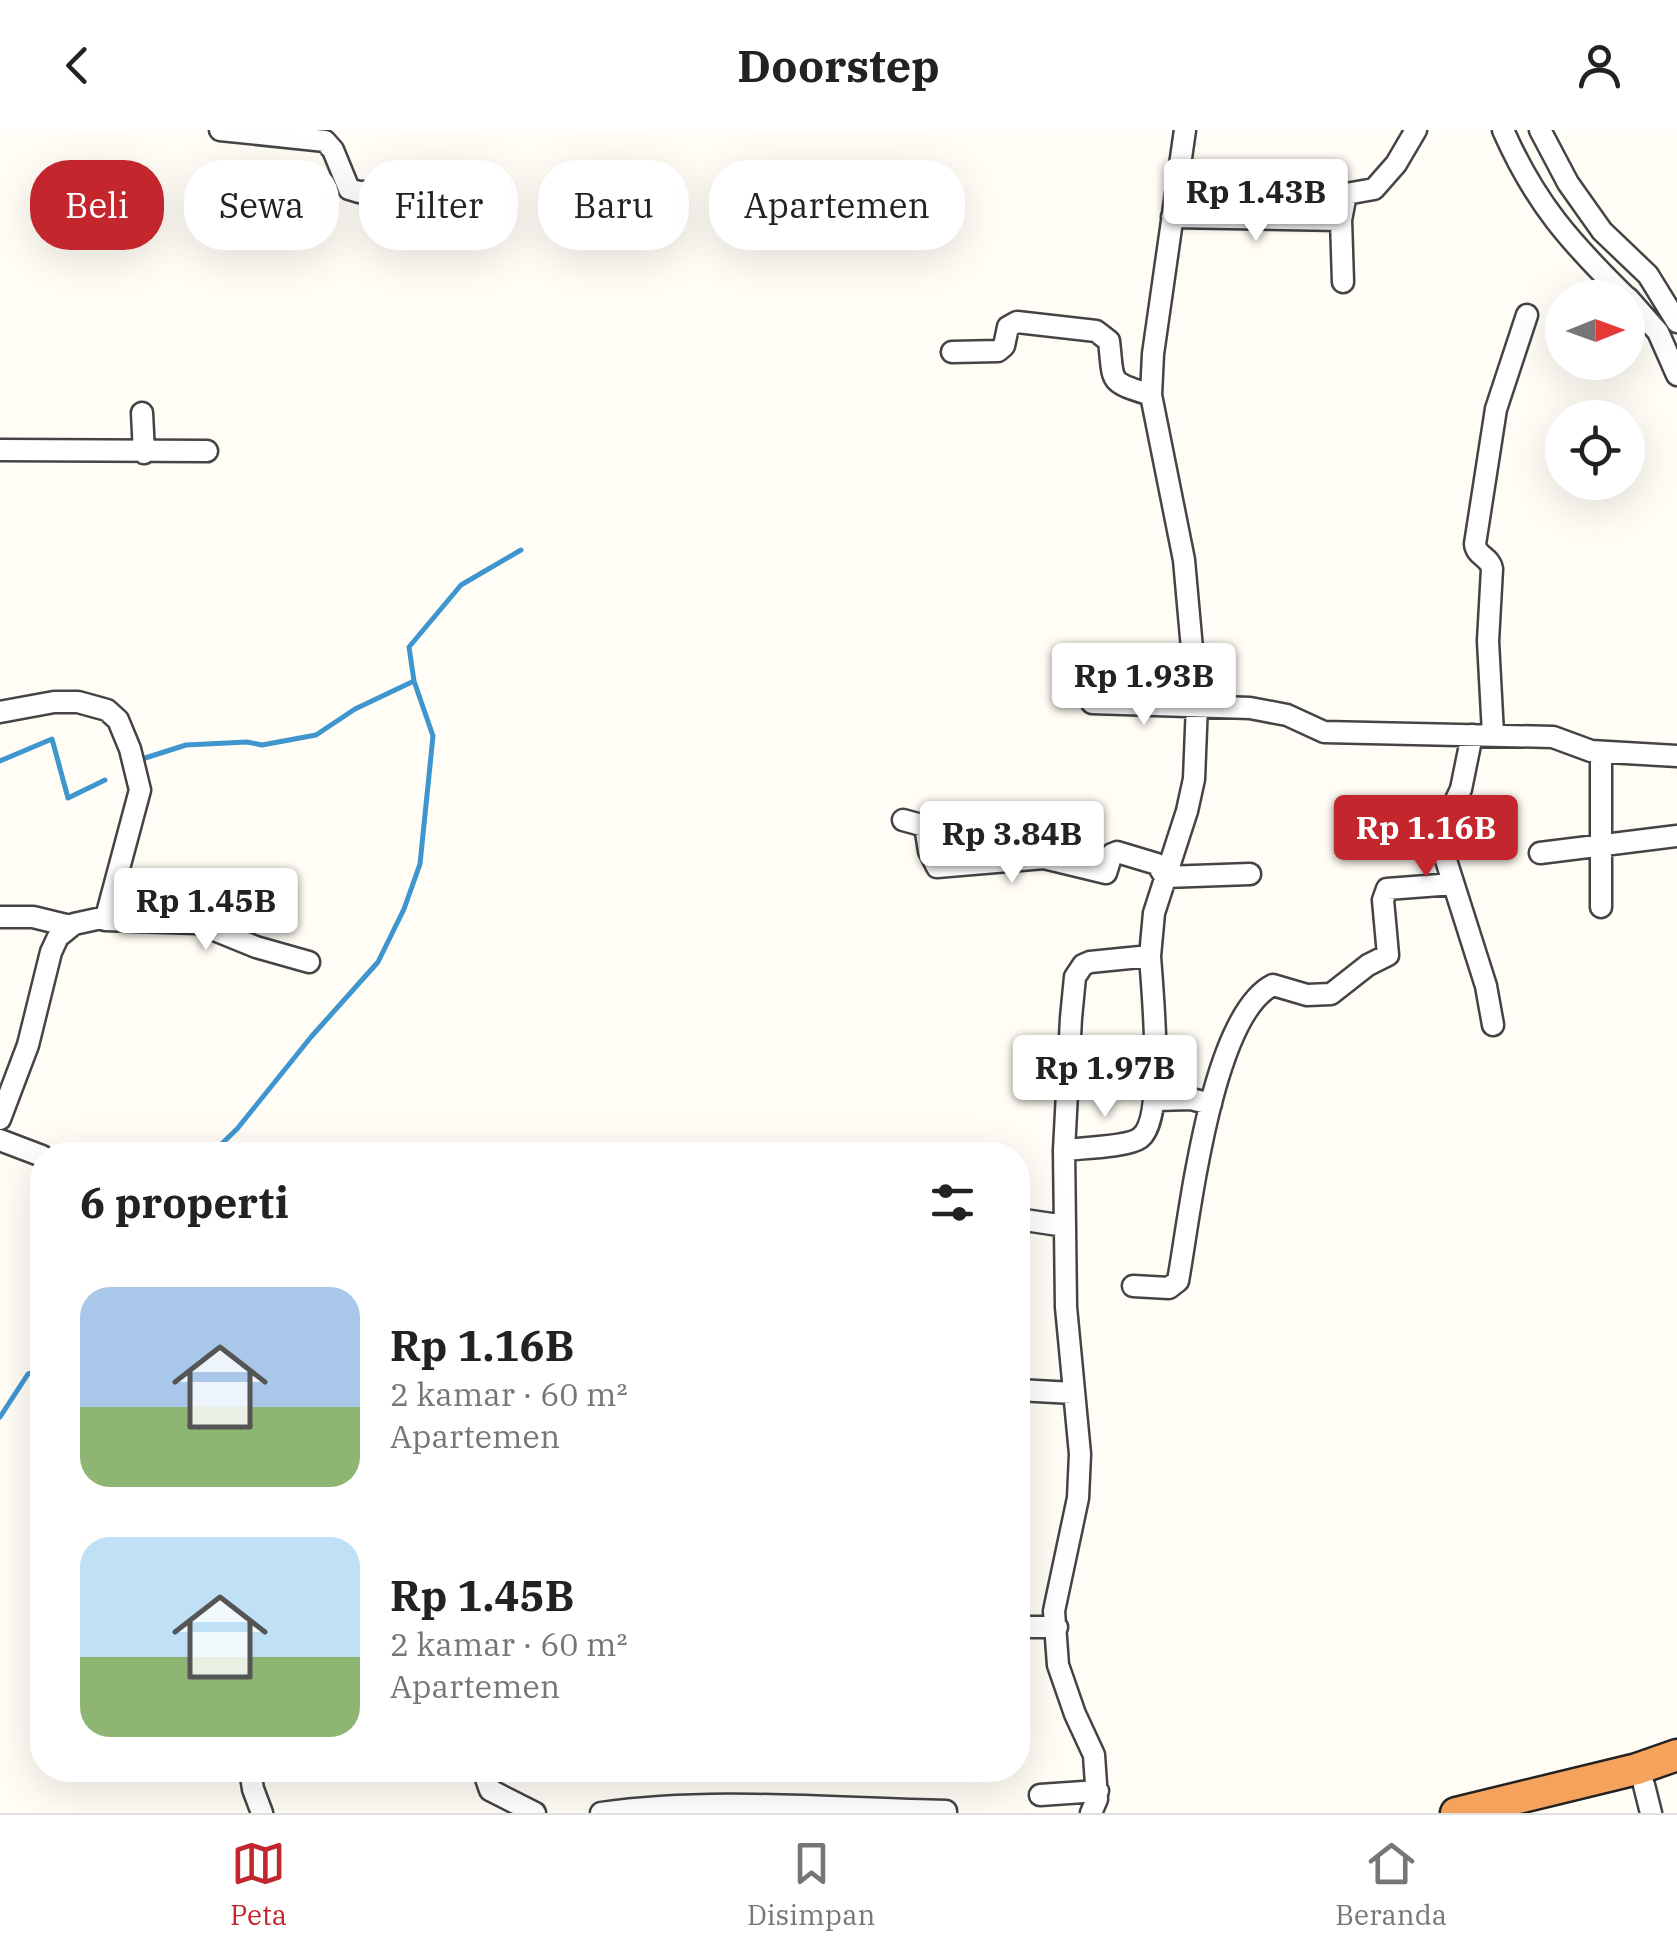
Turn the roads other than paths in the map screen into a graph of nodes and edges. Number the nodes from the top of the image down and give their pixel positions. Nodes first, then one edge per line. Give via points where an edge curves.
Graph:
1 (220, 130) edge
2 (230, 130) edge
3 (1185, 130) edge
4 (1416, 130) edge
5 (1503, 130) edge
6 (1540, 130) edge
7 (359, 192) edge
8 (1172, 217) junction
9 (1341, 220) junction
10 (1609, 280) edge
11 (1343, 282) dead end
12 (1527, 316) dead end
13 (1645, 318) edge
14 (1677, 322) edge
15 (952, 352) dead end
16 (1677, 375) edge
17 (1151, 395) junction
18 (142, 413) dead end
19 (0, 450) edge
20 (207, 451) dead end
21 (144, 453) junction
22 (1092, 703) dead end
23 (1198, 704) junction
24 (0, 712) edge
25 (1482, 734) junction
26 (1601, 752) junction
27 (1677, 756) edge
28 (903, 820) dead end
29 (1677, 836) edge
30 (1601, 844) junction
31 (1540, 853) dead end
32 (1250, 874) dead end
33 (1165, 876) junction
34 (1453, 884) junction
35 (1600, 907) dead end
36 (0, 917) edge
37 (104, 920) junction
38 (70, 926) junction
39 (1150, 956) junction
40 (309, 962) dead end
41 (1493, 1025) dead end
42 (1156, 1100) junction
43 (1211, 1104) junction
44 (0, 1119) edge
45 (0, 1140) edge
46 (1064, 1150) junction
47 (30, 1151) edge
48 (1030, 1221) edge
49 (1065, 1226) junction
50 (1132, 1286) dead end
51 (1030, 1391) edge
52 (1073, 1393) junction
53 (1030, 1627) edge
54 (1057, 1627) junction
55 (1677, 1755) edge
56 (1677, 1774) edge
57 (253, 1782) edge
58 (485, 1782) edge
59 (1040, 1795) dead end
60 (1648, 1799) edge
61 (1095, 1801) edge
62 (946, 1810) dead end
63 (262, 1813) edge
64 (535, 1813) edge
65 (601, 1813) edge
66 (1456, 1813) edge
67 (1537, 1813) edge

1 - 2 street
2 - 7 street via 325,141 349,189
3 - 8 street
4 - 9 street via 1374,189 1346,194
5 - 10 street via 1537,198
6 - 14 street via 1602,232 1648,276
8 - 9 street
8 - 17 street
9 - 11 street
12 - 25 street via 1496,409 1475,544 1492,566
13 - 16 street
15 - 17 street via 998,351 1017,322 1096,331 1108,341 1114,380
17 - 23 street via 1184,560
18 - 21 street
19 - 21 street
20 - 21 street
22 - 23 street
23 - 25 street via 1275,712 1324,732
23 - 33 street via 1194,779
24 - 37 street via 78,702 118,720 140,783
25 - 26 street via 1552,737
25 - 34 street via 1446,823
26 - 27 street
26 - 30 street
28 - 33 street via 925,826 937,867 1044,858 1106,873 1117,852 1156,864
29 - 30 street
30 - 31 street
30 - 35 street
32 - 33 street
33 - 39 street
34 - 41 street
34 - 43 street via 1386,888 1387,957 1331,994 1277,985 1264,990 1222,1057
36 - 38 street
37 - 38 street
37 - 40 street via 197,923
38 - 44 street via 51,952 28,1045
39 - 42 street
39 - 46 street via 1090,962 1077,974
42 - 43 street
42 - 46 street via 1138,1140
43 - 50 street via 1176,1286
45 - 47 street
46 - 49 street
48 - 49 street
49 - 52 street
51 - 52 street
52 - 54 street via 1078,1498 1054,1611
53 - 54 street
54 - 61 street via 1058,1665 1094,1755
55 - 66 highway
56 - 60 highway
57 - 63 street
58 - 64 street
59 - 61 street
60 - 67 highway
62 - 65 street via 689,1806

